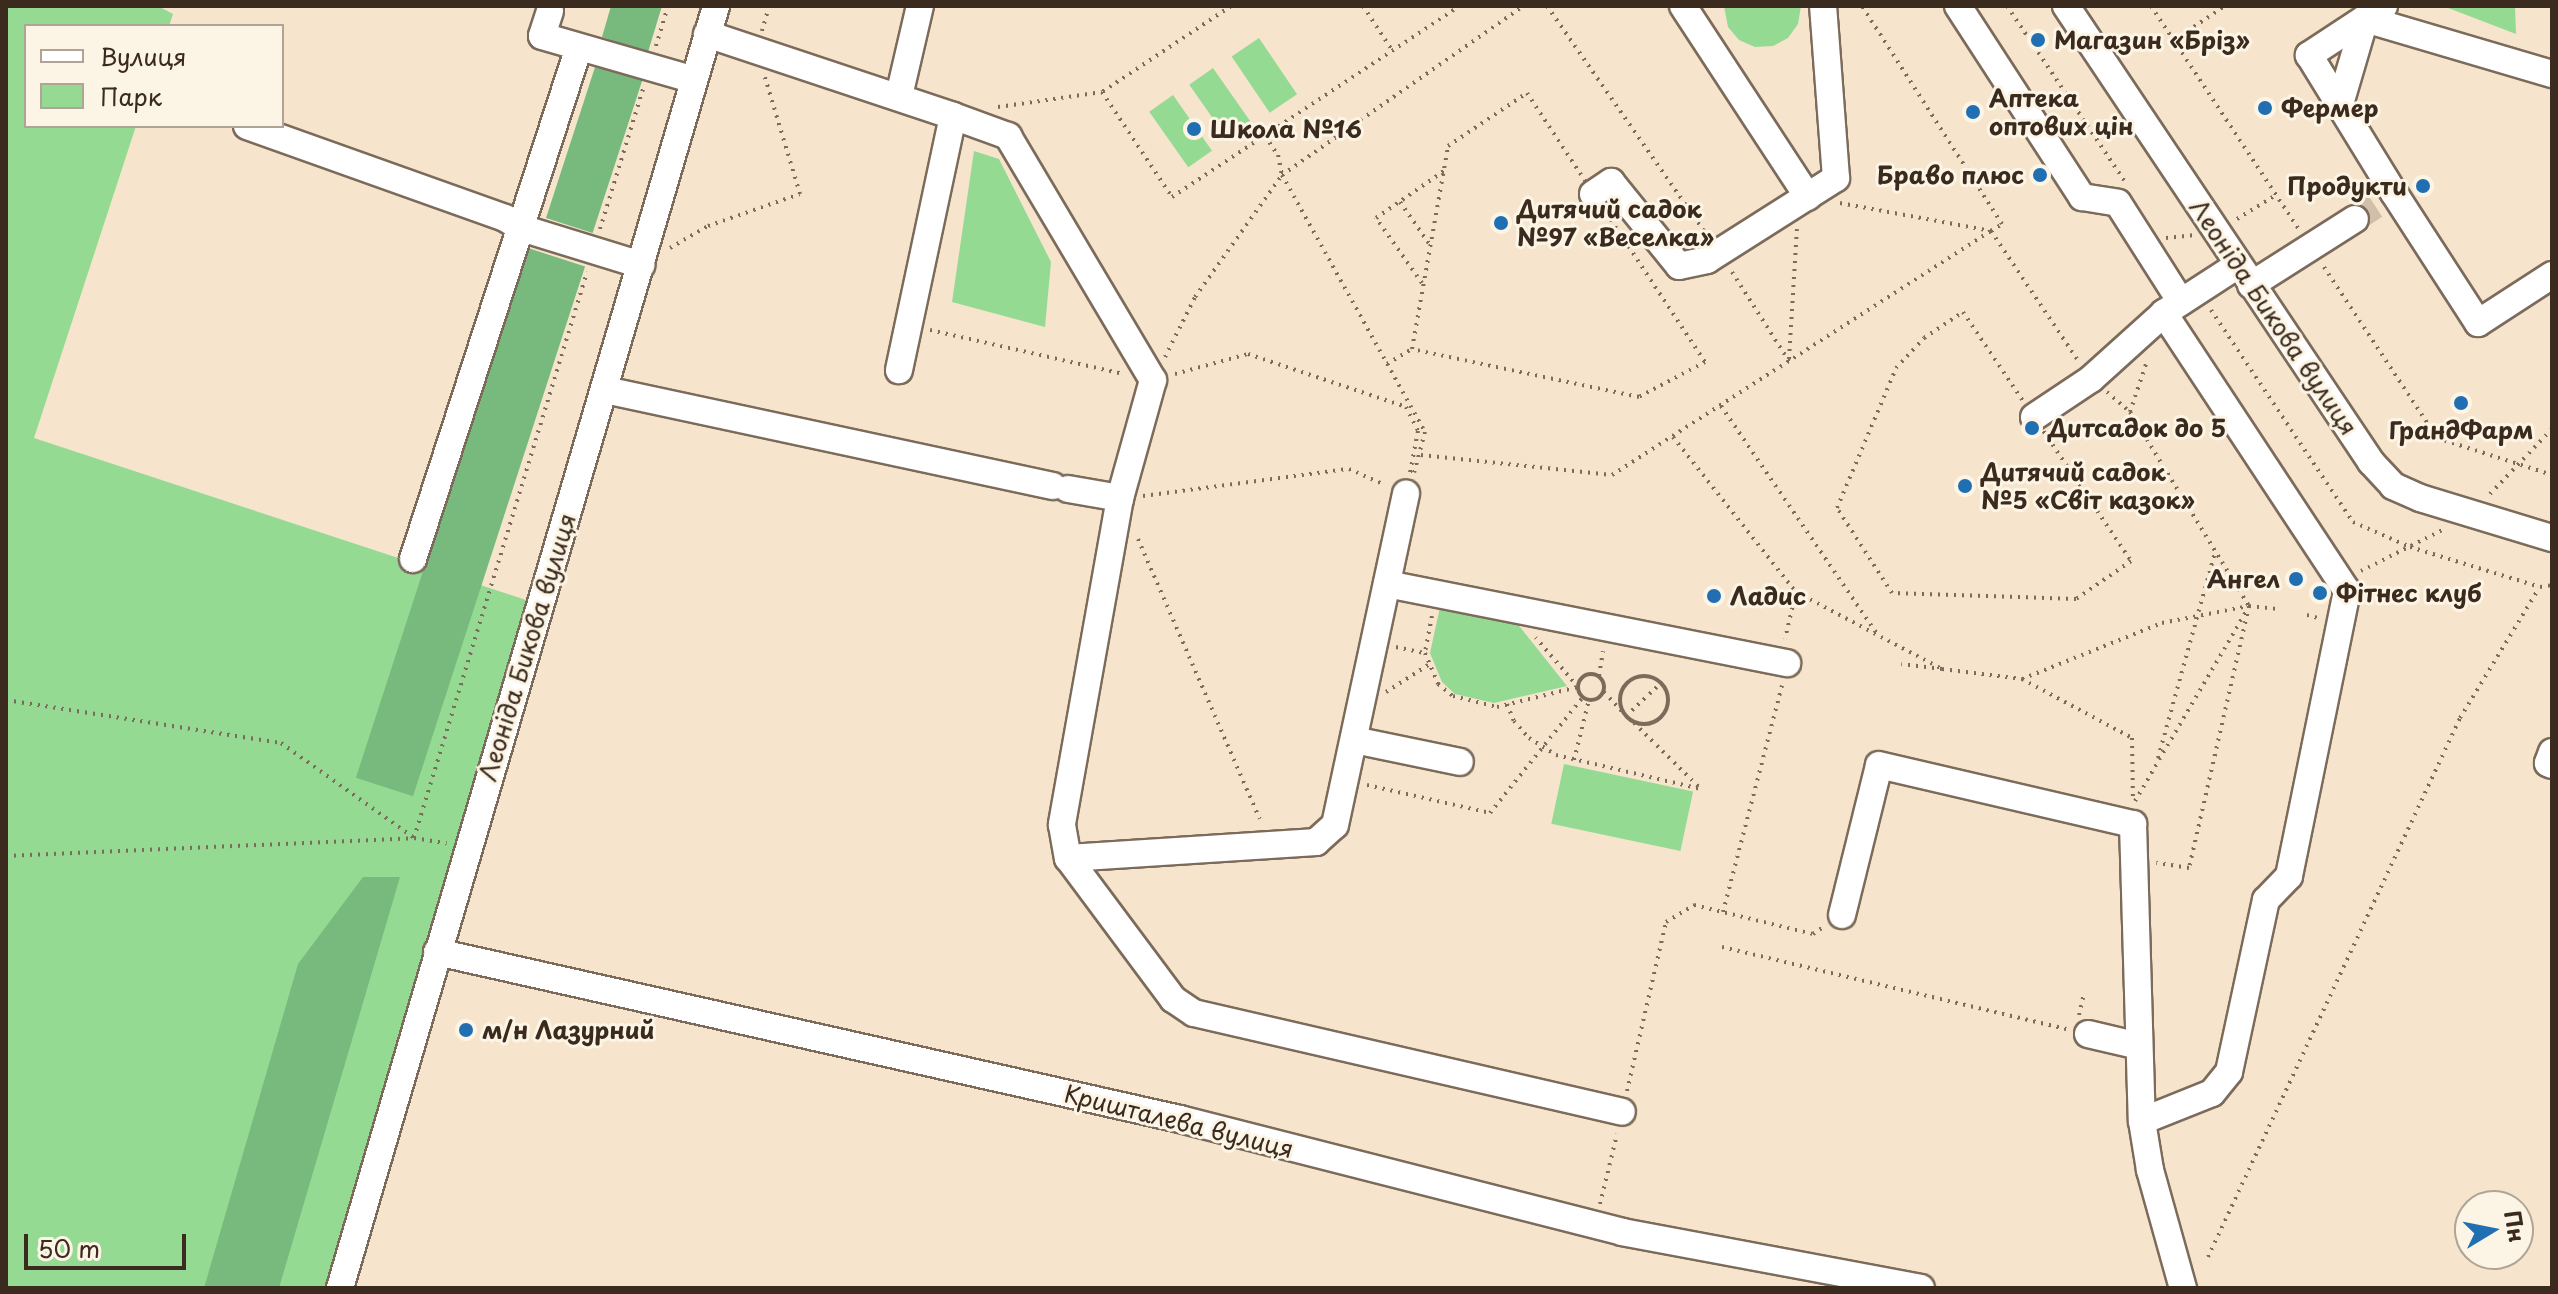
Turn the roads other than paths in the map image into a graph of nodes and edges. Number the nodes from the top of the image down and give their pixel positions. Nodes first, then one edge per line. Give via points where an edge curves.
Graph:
1 (716, 6) edge
2 (920, 6) edge
3 (1683, 6) edge
4 (1823, 6) edge
5 (1958, 6) edge
6 (2066, 6) edge
7 (550, 11) dead end
8 (2374, 12) edge
9 (707, 34) junction
10 (579, 47) junction
11 (2552, 74) edge
12 (694, 80) junction
13 (899, 96) junction
14 (2340, 104) junction
15 (953, 116) junction
16 (253, 128) edge
17 (1593, 194) road end
18 (1803, 200) junction
19 (2375, 206) junction
20 (521, 228) junction
21 (641, 265) junction
22 (2245, 275) junction
23 (2552, 275) edge
24 (2181, 302) junction
25 (899, 370) dead end
26 (605, 390) junction
27 (2034, 417) road end
28 (1406, 494) road end
29 (1120, 498) junction
30 (2552, 538) edge
31 (413, 559) dead end
32 (1387, 584) junction
33 (1787, 663) road end
34 (1354, 740) junction
35 (2552, 752) edge
36 (1460, 762) dead end
37 (2552, 765) edge
38 (1068, 858) junction
39 (1842, 915) road end
40 (437, 952) junction
41 (2088, 1034) road end
42 (2139, 1046) junction
43 (1622, 1112) road end
44 (2142, 1121) junction
45 (2176, 1263) junction
46 (340, 1288) edge
47 (1921, 1288) edge
48 (2162, 1288) edge
49 (2183, 1288) edge

1 - 9 street, Леоніда Бикова вулиця
2 - 13 street
3 - 18 street
4 - 18 street via 1836,178
5 - 24 street via 2082,197 2118,203
6 - 22 street, Леоніда Бикова вулиця
7 - 10 street via 542,36
8 - 11 street
8 - 14 street
8 - 14 street via 2309,55
9 - 12 street, Леоніда Бикова вулиця
9 - 13 street
10 - 12 street
10 - 20 street
12 - 21 street, Леоніда Бикова вулиця
13 - 15 street
14 - 19 street
15 - 25 street
15 - 29 street via 1008,136 1153,380
16 - 20 street
17 - 18 street via 1611,182 1679,266 1707,260
19 - 22 street via 2311,248
19 - 23 street via 2478,323
20 - 21 street
20 - 31 street
21 - 26 street, Леоніда Бикова вулиця
22 - 24 street
22 - 30 street, Леоніда Бикова вулиця via 2371,462 2393,486
24 - 27 street via 2091,379
24 - 44 street via 2347,591 2289,876 2266,900 2229,1072 2212,1093
26 - 29 street
26 - 40 street, Леоніда Бикова вулиця
28 - 32 street
29 - 38 street via 1062,825
32 - 33 street
32 - 34 street
34 - 36 street
34 - 38 street via 1335,825 1316,842
35 - 37 street
38 - 43 street via 1173,999 1194,1013
39 - 42 street via 1879,765 2129,817
40 - 46 street, Леоніда Бикова вулиця
40 - 47 street, Кришталева вулиця via 1180,1119 1595,1225
41 - 42 street
42 - 44 street
44 - 45 street
45 - 48 street
45 - 49 street

